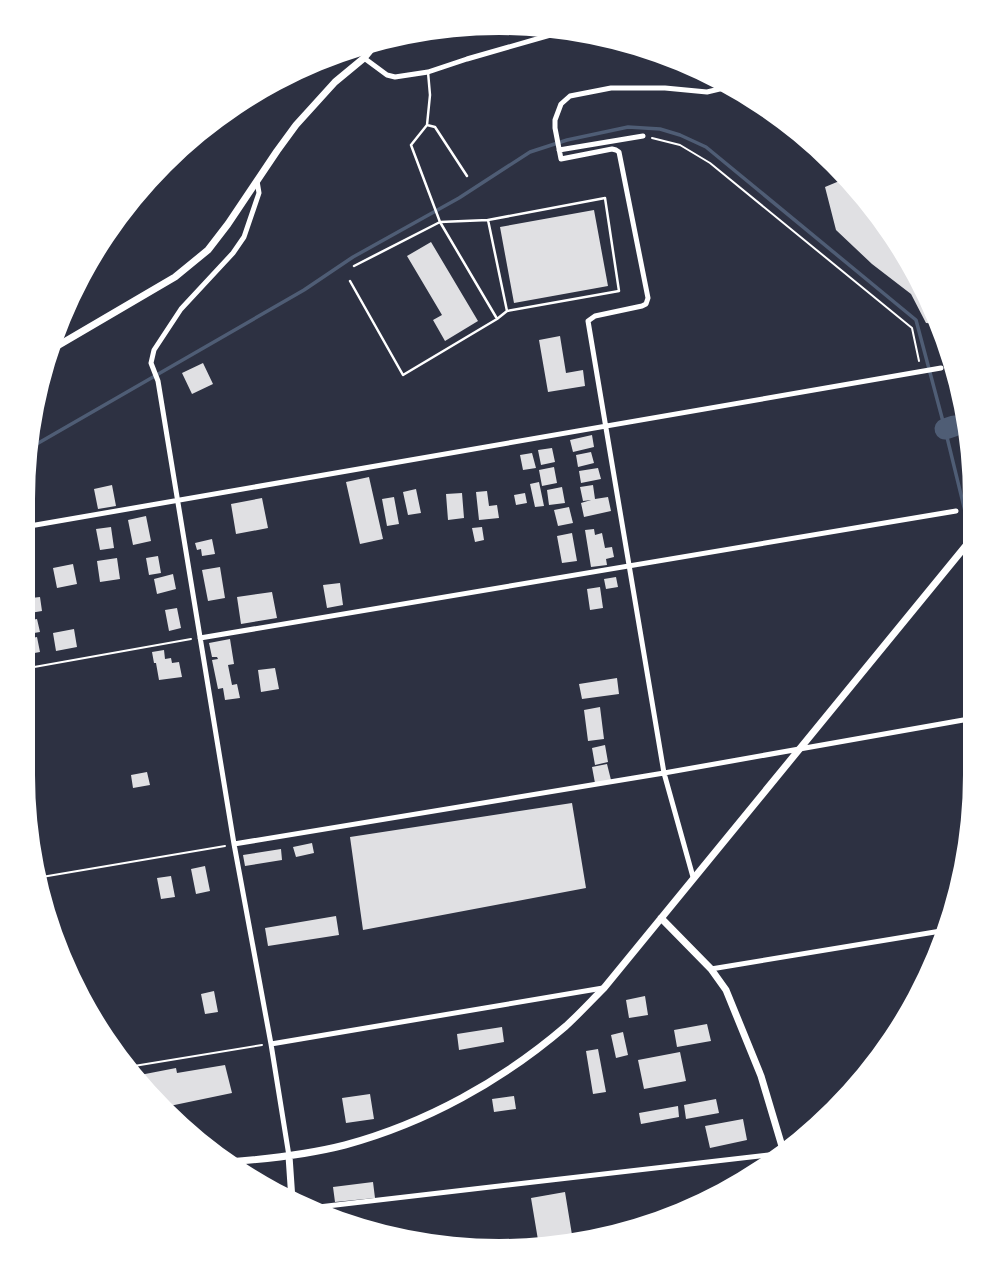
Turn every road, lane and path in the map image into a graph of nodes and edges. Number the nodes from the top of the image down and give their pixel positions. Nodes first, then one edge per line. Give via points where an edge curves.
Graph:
1 (543, 37) edge
2 (367, 55) edge
3 (364, 58) junction
4 (428, 72) junction
5 (717, 90) edge
6 (427, 125) junction
7 (643, 136) joint
8 (559, 150) junction
9 (467, 176) dead end
10 (257, 181) junction
11 (488, 220) junction
12 (440, 222) junction
13 (354, 266) dead end
14 (350, 281) dead end
15 (507, 310) junction
16 (497, 318) junction
17 (62, 343) edge
18 (940, 368) dead end
19 (922, 372) junction
20 (606, 426) junction
21 (177, 501) junction
22 (956, 511) dead end
23 (35, 525) edge
24 (963, 547) edge
25 (629, 565) junction
26 (200, 638) junction
27 (35, 667) edge
28 (963, 720) edge
29 (800, 748) junction
30 (664, 773) junction
31 (234, 844) junction
32 (46, 875) edge
33 (694, 877) junction
34 (661, 918) junction
35 (935, 932) edge
36 (711, 969) junction
37 (604, 988) junction
38 (271, 1044) junction
39 (138, 1065) edge
40 (782, 1142) edge
41 (765, 1155) edge
42 (289, 1156) junction
43 (241, 1161) edge
44 (291, 1190) edge
45 (327, 1206) edge

1 - 4 street
2 - 3 street
3 - 4 street via 395,77
3 - 10 street via 296,125
4 - 6 lane
5 - 8 street via 611,88 570,96 555,120
6 - 9 lane via 435,127
6 - 12 lane via 411,145
7 - 8 street
7 - 19 path via 680,145 710,163 912,328
8 - 20 street via 561,159 612,149 620,152 648,298 642,306 588,321
10 - 17 street via 208,250 175,277
10 - 21 street via 259,193 244,237 181,309 151,363 158,381
11 - 12 lane
11 - 15 lane
11 - 15 lane via 605,198 620,291
12 - 13 lane
12 - 16 lane
14 - 16 lane via 403,375
15 - 16 lane
18 - 19 street
19 - 20 street
20 - 21 street
20 - 25 street
21 - 23 street
21 - 26 street
22 - 25 street
24 - 29 street
25 - 26 street
25 - 30 street
26 - 27 path
26 - 31 street
28 - 29 street
29 - 30 street
29 - 33 street
30 - 31 street
30 - 33 street
31 - 32 path
31 - 38 street
33 - 34 street
34 - 36 street
34 - 37 street
35 - 36 street
36 - 40 street via 739,1021
37 - 38 street
37 - 42 street via 528,1055 464,1097 368,1137
38 - 39 path
38 - 42 street
41 - 45 street
42 - 43 street
42 - 44 street

